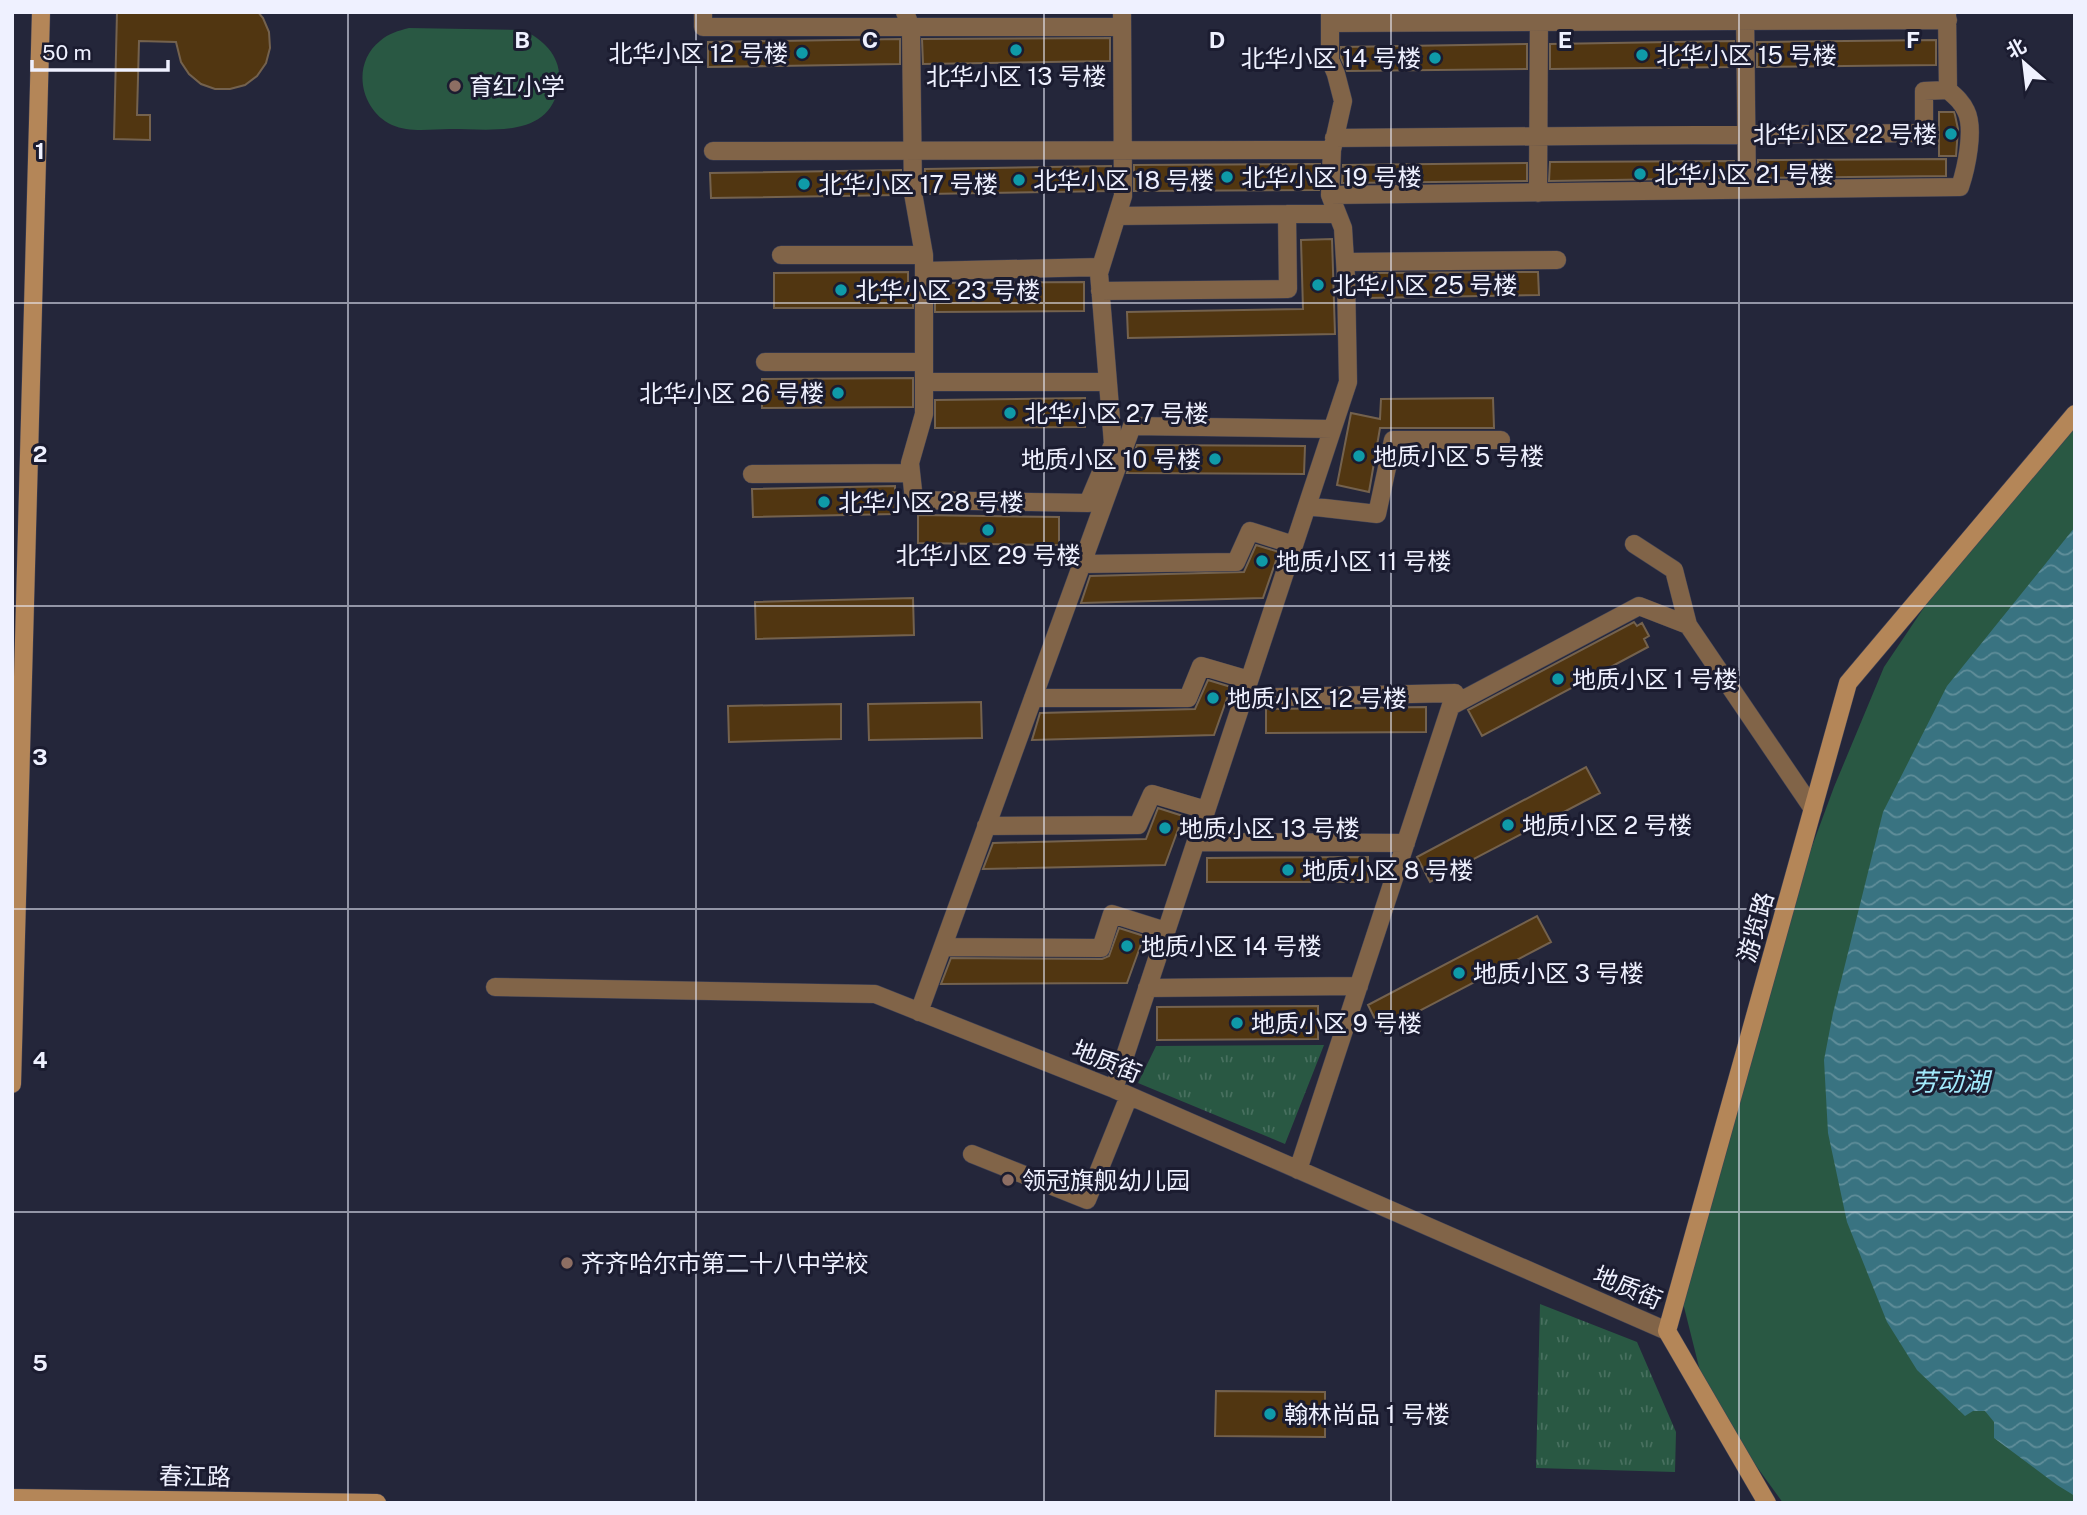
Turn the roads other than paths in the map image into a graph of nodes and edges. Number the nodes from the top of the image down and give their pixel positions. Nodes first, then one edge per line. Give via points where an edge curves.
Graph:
1 (41, 12) edge
2 (703, 12) edge
3 (1947, 16) edge
4 (1330, 17) edge
5 (1539, 17) edge
6 (1745, 17) edge
7 (908, 20) edge
8 (1122, 20) edge
9 (1948, 90) junction
10 (1746, 135) junction
11 (1538, 136) junction
12 (1333, 144) junction
13 (713, 151) dead end
14 (1123, 151) junction
15 (913, 152) junction
16 (1747, 190) junction
17 (1538, 193) junction
18 (1329, 195) junction
19 (1287, 214) junction
20 (1337, 214) junction
21 (1117, 216) junction
22 (781, 255) dead end
23 (1557, 260) dead end
24 (1345, 262) junction
25 (924, 263) junction
26 (1101, 267) junction
27 (1100, 291) junction
28 (765, 362) dead end
29 (924, 362) junction
30 (924, 382) junction
31 (1108, 382) junction
32 (2075, 414) edge
33 (1332, 429) junction
34 (1501, 440) dead end
35 (911, 472) junction
36 (752, 474) dead end
37 (1307, 506) junction
38 (1634, 544) dead end
39 (1294, 545) junction
40 (1082, 564) junction
41 (1688, 625) junction
42 (1249, 680) junction
43 (1033, 698) junction
44 (1243, 698) junction
45 (1451, 706) junction
46 (16, 805) edge
47 (1813, 809) junction
48 (1206, 810) junction
49 (986, 826) junction
50 (1196, 842) junction
51 (1406, 843) junction
52 (1166, 931) junction
53 (943, 947) junction
54 (1359, 986) junction
55 (495, 987) dead end
56 (1147, 988) junction
57 (919, 1012) junction
58 (12, 1084) edge
59 (1122, 1092) junction
60 (972, 1154) dead end
61 (1298, 1170) junction
62 (1667, 1331) junction
63 (12, 1498) edge
64 (377, 1503) edge
65 (1767, 1503) edge

1 - 46 main road
2 - 7 street via 703,27
3 - 6 street
3 - 9 street
4 - 5 street
4 - 12 street via 1330,60 1343,101
5 - 6 street
5 - 11 street
6 - 10 street
7 - 8 street
7 - 15 street
8 - 14 street
9 - 10 street via 1924,91 1924,133
9 - 16 street via 1968,114 1969,158 1961,187
10 - 11 street
10 - 16 street
11 - 12 street
11 - 17 street
12 - 14 street
12 - 18 street
13 - 15 street
14 - 15 street
14 - 21 street via 1123,196
15 - 25 street via 913,193
16 - 17 street
17 - 18 street
18 - 20 street
19 - 20 street
19 - 21 street
19 - 27 street via 1288,289
20 - 24 street via 1343,228
21 - 26 street
22 - 25 street
23 - 24 street
24 - 33 street via 1348,382
25 - 26 street
25 - 29 street
26 - 27 street
27 - 31 street
28 - 29 street
29 - 30 street
30 - 31 street
30 - 35 street via 924,414
31 - 35 street via 1113,444 1088,503 914,500
32 - 47 main road, 游览路 via 1848,683
33 - 37 street
33 - 40 street via 1132,426
34 - 37 street via 1393,440 1377,514
35 - 36 street
37 - 39 street
38 - 41 street via 1674,570
39 - 40 street via 1250,531 1236,562
39 - 42 street
40 - 43 street
41 - 45 street via 1639,606
41 - 47 street
42 - 43 street via 1201,666 1188,698
42 - 44 street
43 - 49 street
44 - 45 street via 1455,693
44 - 48 street
45 - 51 street
46 - 58 main road
47 - 62 main road, 游览路
48 - 49 street via 1152,794 1138,825
48 - 50 street
49 - 53 street
50 - 51 street
50 - 52 street
51 - 54 street
52 - 53 street via 1112,914 1101,948
52 - 56 street
53 - 57 street
54 - 56 street
54 - 61 street
55 - 57 street, 地质街 via 875,994
56 - 59 street
57 - 59 street, 地质街
59 - 60 street via 1087,1200
59 - 61 street, 地质街
61 - 62 street, 地质街
62 - 65 main road
63 - 64 main road, 春江路

